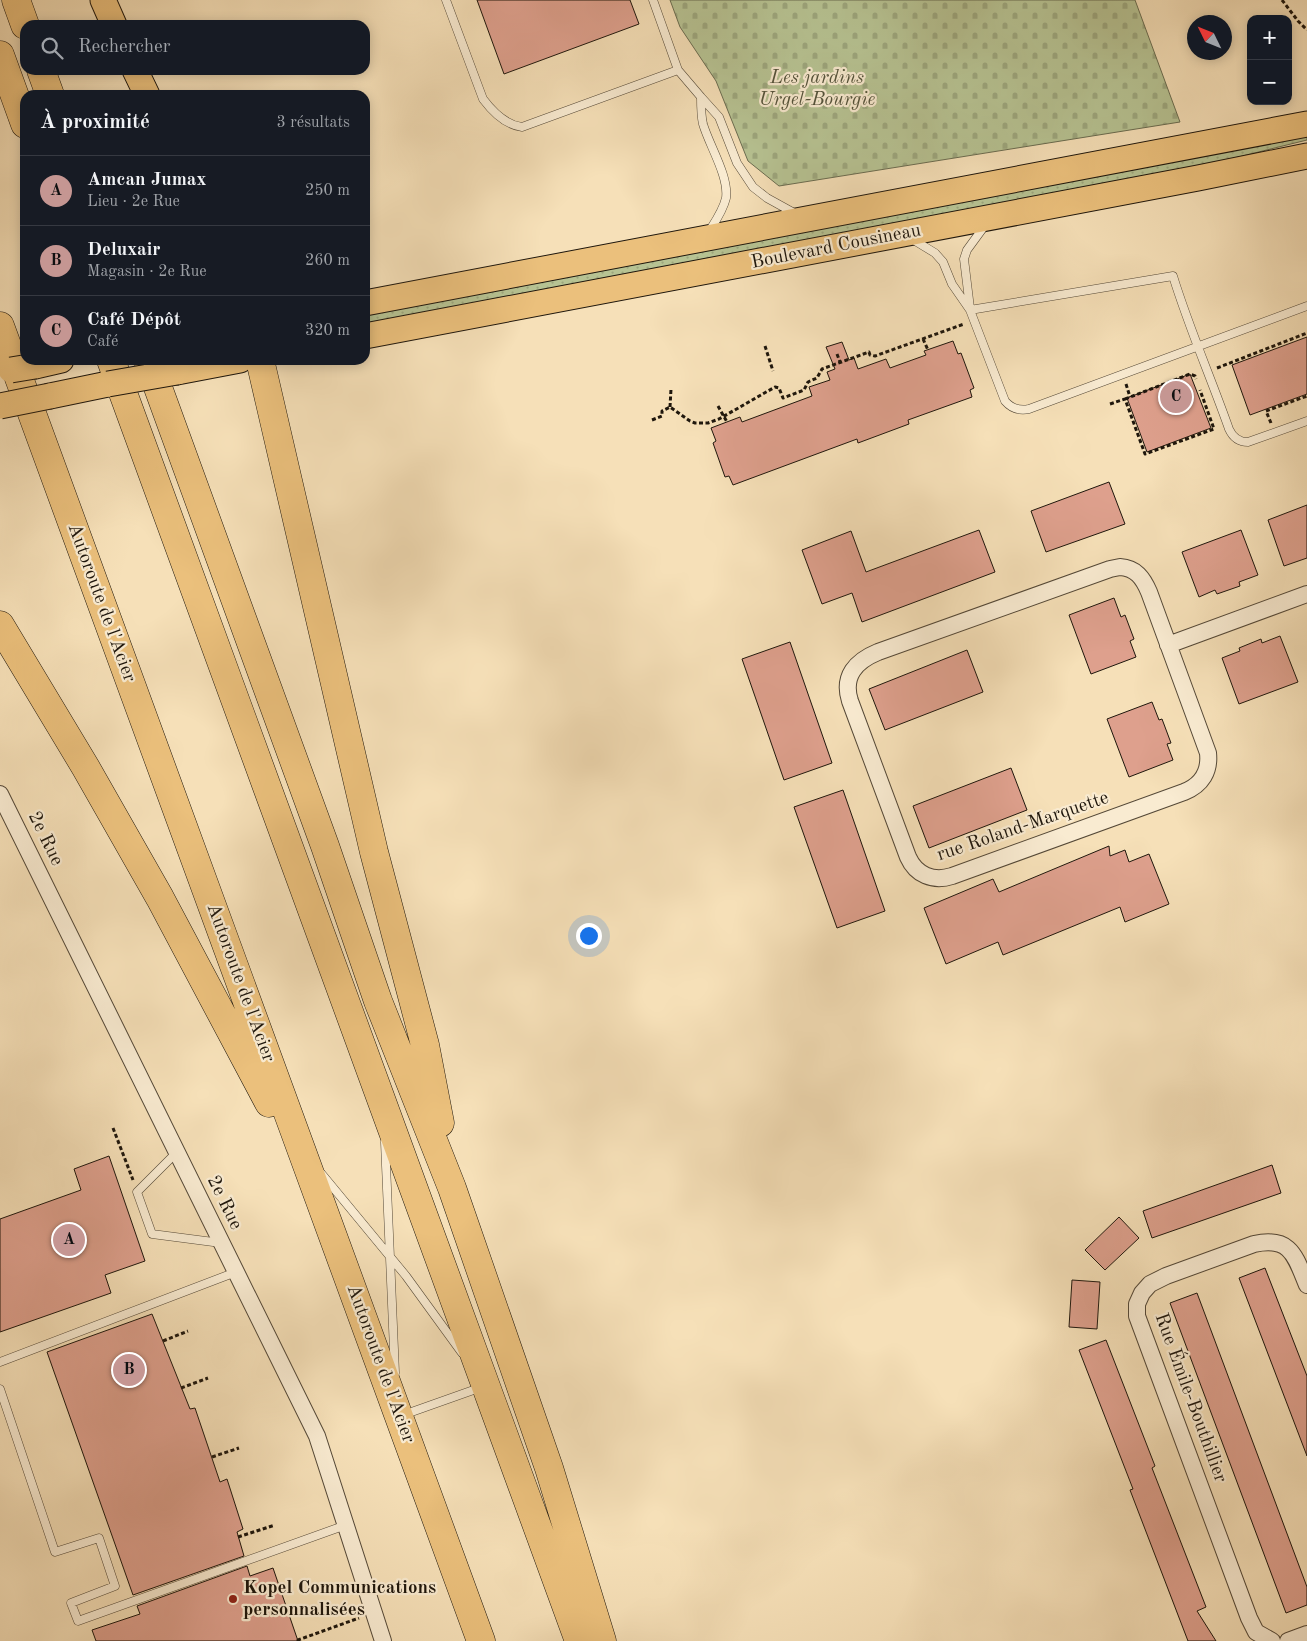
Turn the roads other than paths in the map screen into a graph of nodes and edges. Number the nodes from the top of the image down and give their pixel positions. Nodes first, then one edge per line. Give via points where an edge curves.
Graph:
1 (16, 0) edge
2 (103, 0) edge
3 (446, 0) edge
4 (653, 0) edge
5 (23, 20) edge
6 (112, 20) edge
7 (0, 55) edge
8 (678, 70) junction
9 (43, 75) edge
10 (137, 75) edge
11 (48, 90) edge
12 (145, 90) edge
13 (701, 97) junction
14 (20, 110) edge
15 (1307, 124) edge
16 (1298, 159) edge
17 (991, 217) junction
18 (807, 219) junction
19 (904, 234) junction
20 (704, 239) junction
21 (370, 302) edge
22 (1307, 306) edge
23 (970, 310) junction
24 (0, 326) edge
25 (370, 335) edge
26 (1197, 346) junction
27 (36, 365) edge
28 (113, 365) edge
29 (150, 365) edge
30 (213, 365) edge
31 (261, 365) edge
32 (0, 372) edge
33 (0, 406) edge
34 (1307, 421) edge
35 (1307, 594) edge
36 (0, 625) edge
37 (1168, 645) junction
38 (0, 794) edge
39 (382, 1103) junction
40 (282, 1124) dead end
41 (300, 1146) junction
42 (177, 1152) junction
43 (452, 1188) junction
44 (318, 1195) junction
45 (221, 1243) junction
46 (390, 1257) junction
47 (236, 1272) junction
48 (1307, 1286) edge
49 (0, 1362) edge
50 (395, 1377) dead end
51 (485, 1386) junction
52 (396, 1387) dead end
53 (0, 1389) edge
54 (399, 1417) junction
55 (346, 1525) junction
56 (1307, 1634) edge
57 (383, 1641) edge
58 (481, 1641) edge
59 (579, 1641) edge
60 (602, 1641) edge
61 (1272, 1641) edge
62 (1288, 1641) edge

1 - 5 highway
2 - 6 main road
3 - 8 lane via 483,99 498,114 518,126 527,126
4 - 8 lane
7 - 14 highway
8 - 13 lane
9 - 11 highway
10 - 12 main road
13 - 18 lane via 719,117 736,163 753,187
13 - 20 lane via 703,122 726,189 720,215
15 - 18 main road, Boulevard Cousineau
16 - 17 main road, Boulevard Cousineau
17 - 19 main road, Boulevard Cousineau
17 - 23 lane via 965,254
18 - 20 main road, Boulevard Cousineau
19 - 23 lane via 940,257 952,284
19 - 25 main road, Boulevard Cousineau
20 - 21 main road, Boulevard Cousineau
22 - 26 lane
23 - 26 lane via 1173,276
23 - 26 lane via 1005,401 1020,410
24 - 41 highway, Autoroute de l'Acier
26 - 34 lane via 1228,430 1237,440 1252,441
27 - 32 main road, bridge
28 - 39 highway
29 - 43 highway via 378,1001
30 - 33 main road, bridge
31 - 43 highway via 374,852 425,1045
35 - 37 street
36 - 44 highway via 160,898
37 - 37 street, rue Roland-Marquette via 1144,581 1134,571 1120,567 862,660 849,679 848,696 913,866 930,877 946,878 1194,787 1205,774 1208,752
38 - 42 street, 2e Rue
39 - 46 lane
39 - 51 highway
40 - 41 lane
41 - 44 highway, Autoroute de l'Acier
41 - 46 lane
42 - 45 street, 2e Rue
42 - 45 lane via 137,1192 152,1234
43 - 60 highway via 548,1468
44 - 54 highway, Autoroute de l'Acier
45 - 47 street, 2e Rue
46 - 50 lane
46 - 51 lane
47 - 49 lane
47 - 55 street, 2e Rue via 317,1436
48 - 61 street, Rue Émile-Bouthillier via 1290,1250 1281,1243 1268,1241 1166,1276 1150,1284 1137,1304 1137,1316 1249,1618 1256,1632
51 - 54 lane
51 - 59 highway
52 - 54 lane
53 - 55 lane via 55,1552 99,1538 115,1586 71,1603 78,1621
54 - 58 highway, Autoroute de l'Acier
55 - 57 street, 2e Rue
56 - 62 street

